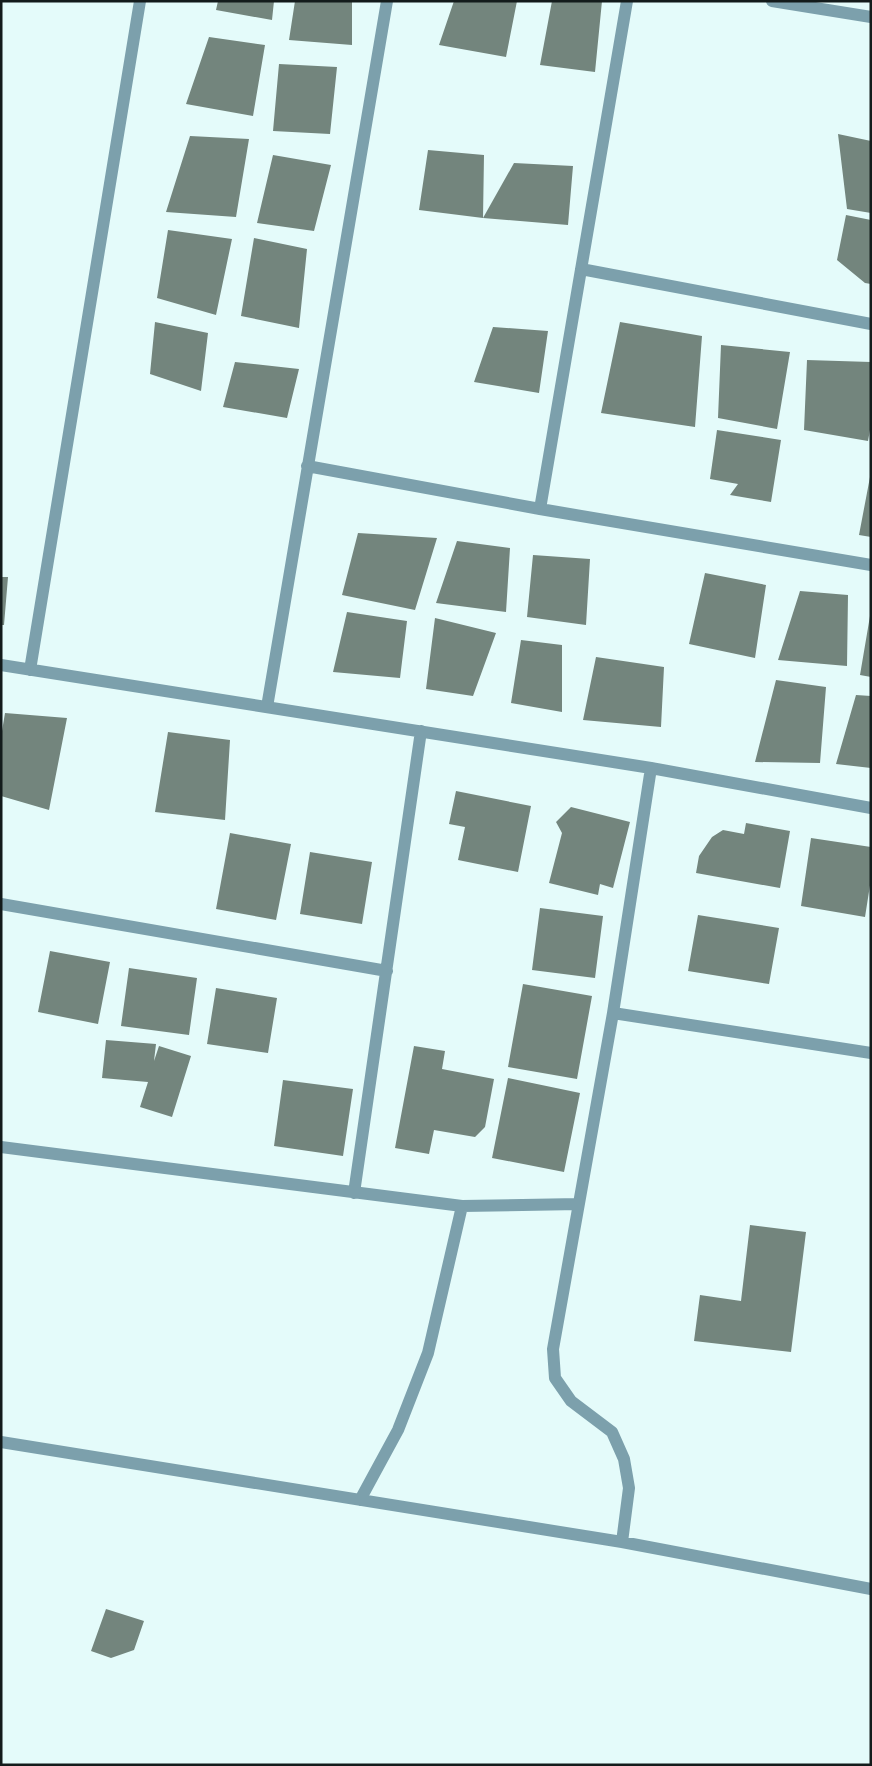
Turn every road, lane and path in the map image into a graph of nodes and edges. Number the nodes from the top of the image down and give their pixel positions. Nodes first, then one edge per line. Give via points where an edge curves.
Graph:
1 (140, 1) edge
2 (387, 1) edge
3 (627, 1) edge
4 (772, 1) edge
5 (871, 16) edge
6 (581, 269) junction
7 (871, 324) edge
8 (307, 466) junction
9 (540, 509) junction
10 (871, 565) edge
11 (1, 665) edge
12 (30, 670) junction
13 (268, 707) junction
14 (421, 731) junction
15 (651, 768) junction
16 (871, 808) edge
17 (1, 904) edge
18 (387, 971) junction
19 (613, 1013) junction
20 (871, 1053) edge
21 (1, 1147) edge
22 (354, 1193) junction
23 (579, 1204) junction
24 (462, 1206) junction
25 (1, 1442) edge
26 (360, 1500) junction
27 (622, 1542) junction
28 (871, 1589) edge

1 - 12 street
2 - 8 street
3 - 6 street
4 - 5 street
6 - 7 street
6 - 9 street
8 - 9 street
8 - 13 street
9 - 10 street
11 - 12 street
12 - 13 street
13 - 14 street
14 - 15 street
14 - 18 street
15 - 16 street
15 - 19 street
17 - 18 street
18 - 22 street
19 - 20 street
19 - 23 street
21 - 22 street
22 - 24 street
23 - 24 street
23 - 27 street via 552,1349 555,1378 571,1401 612,1432 624,1459 629,1488
24 - 26 street via 428,1353 398,1430
25 - 26 street
26 - 27 street
27 - 28 street

